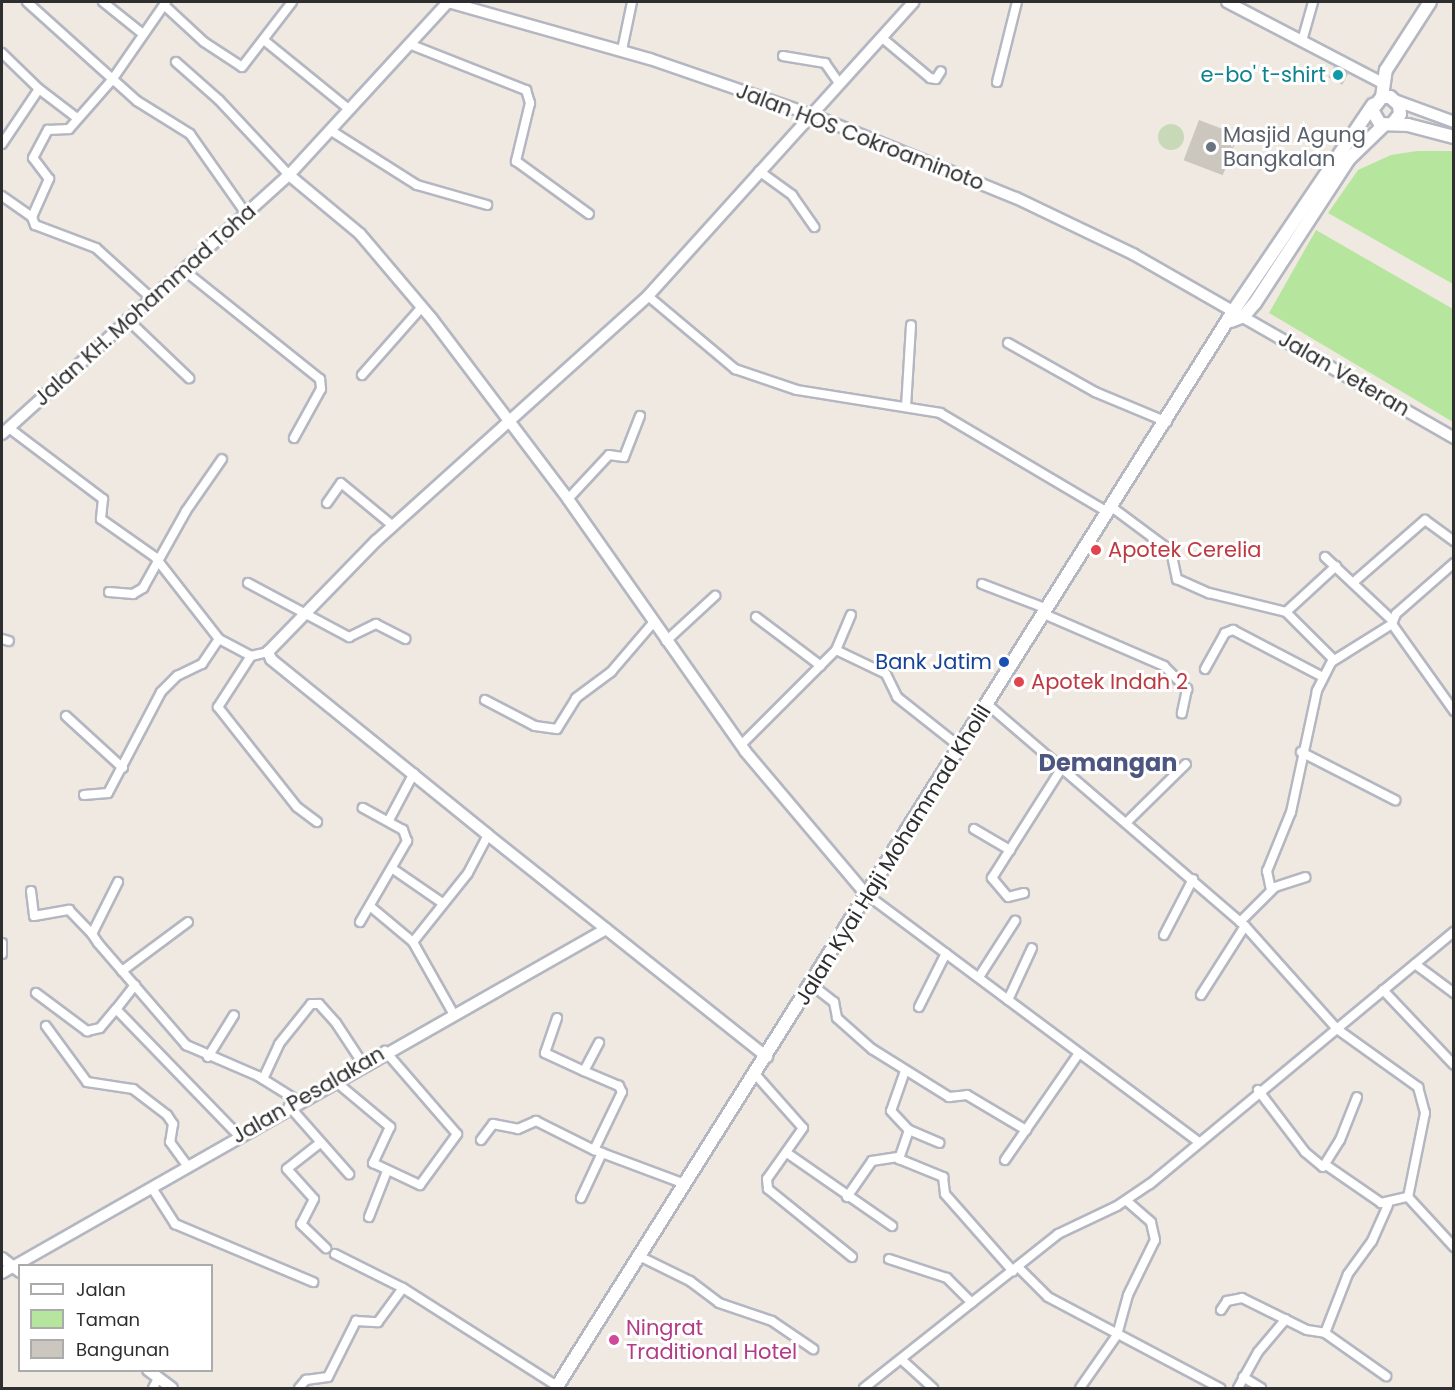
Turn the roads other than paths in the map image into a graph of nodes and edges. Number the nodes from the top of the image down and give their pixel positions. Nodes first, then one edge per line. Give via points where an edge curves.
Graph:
1 (27, 2) edge
2 (103, 2) edge
3 (292, 2) edge
4 (448, 2) edge
5 (632, 2) edge
6 (914, 2) edge
7 (1017, 2) edge
8 (1227, 2) edge
9 (1313, 2) edge
10 (1430, 2) edge
11 (469, 3) edge
12 (165, 4) edge
13 (143, 34) junction
14 (881, 38) junction
15 (265, 41) junction
16 (1302, 41) junction
17 (409, 44) junction
18 (622, 50) junction
19 (2, 53) edge
20 (783, 56) dead end
21 (176, 62) dead end
22 (941, 71) dead end
23 (112, 80) junction
24 (997, 82) dead end
25 (1381, 82) junction
26 (839, 83) junction
27 (39, 89) junction
28 (1377, 101) junction
29 (1397, 101) junction
30 (350, 110) junction
31 (810, 114) junction
32 (1454, 122) edge
33 (74, 123) junction
34 (1388, 124) junction
35 (330, 130) junction
36 (1454, 138) edge
37 (2, 144) edge
38 (759, 171) junction
39 (289, 175) junction
40 (2, 196) edge
41 (1305, 202) junction
42 (487, 205) dead end
43 (1316, 209) junction
44 (589, 214) dead end
45 (247, 215) junction
46 (32, 218) junction
47 (814, 227) dead end
48 (185, 272) junction
49 (648, 296) junction
50 (152, 298) junction
51 (422, 307) junction
52 (1236, 316) junction
53 (127, 319) junction
54 (911, 325) dead end
55 (1008, 343) dead end
56 (362, 375) dead end
57 (189, 378) dead end
58 (906, 407) junction
59 (640, 417) dead end
60 (507, 420) junction
61 (1167, 422) junction
62 (5, 431) edge
63 (294, 438) dead end
64 (1454, 438) edge
65 (222, 459) dead end
66 (568, 499) junction
67 (327, 503) dead end
68 (1111, 510) junction
69 (393, 525) junction
70 (1454, 542) edge
71 (1325, 557) dead end
72 (157, 560) junction
73 (1454, 563) edge
74 (1336, 566) junction
75 (1355, 581) junction
76 (248, 583) dead end
77 (982, 584) dead end
78 (109, 592) dead end
79 (715, 596) dead end
80 (307, 612) junction
81 (1045, 612) junction
82 (1286, 612) junction
83 (851, 615) dead end
84 (756, 617) dead end
85 (1393, 622) junction
86 (653, 623) junction
87 (219, 639) junction
88 (405, 639) dead end
89 (666, 641) junction
90 (836, 650) junction
91 (268, 652) junction
92 (250, 656) junction
93 (1334, 661) junction
94 (821, 666) junction
95 (1205, 669) dead end
96 (1323, 677) junction
97 (485, 700) dead end
98 (987, 704) junction
99 (1454, 711) edge
100 (1182, 713) dead end
101 (66, 716) dead end
102 (741, 745) junction
103 (960, 747) junction
104 (1301, 752) junction
105 (1186, 764) dead end
106 (1063, 766) junction
107 (123, 768) junction
108 (414, 773) junction
109 (84, 795) dead end
110 (1395, 800) dead end
111 (363, 808) dead end
112 (388, 820) junction
113 (1128, 821) junction
114 (317, 822) dead end
115 (974, 829) dead end
116 (488, 835) junction
117 (1010, 850) junction
118 (393, 869) junction
119 (1305, 877) dead end
120 (1193, 879) junction
121 (118, 882) dead end
122 (1271, 890) junction
123 (31, 891) dead end
124 (1024, 893) dead end
125 (867, 894) junction
126 (441, 902) junction
127 (371, 907) junction
128 (1016, 921) dead end
129 (188, 922) dead end
130 (360, 922) dead end
131 (1242, 924) junction
132 (606, 929) junction
133 (1454, 932) edge
134 (92, 934) junction
135 (1164, 935) dead end
136 (413, 942) junction
137 (2, 943) edge
138 (1032, 948) dead end
139 (946, 953) junction
140 (2, 954) edge
141 (1415, 964) junction
142 (122, 971) junction
143 (979, 977) junction
144 (135, 986) junction
145 (812, 986) junction
146 (1383, 990) junction
147 (36, 993) dead end
148 (1454, 993) edge
149 (1201, 995) dead end
150 (1008, 1000) junction
151 (919, 1007) dead end
152 (116, 1009) junction
153 (453, 1012) junction
154 (234, 1015) dead end
155 (558, 1018) dead end
156 (46, 1026) dead end
157 (1337, 1029) junction
158 (599, 1043) dead end
159 (385, 1051) junction
160 (1079, 1053) junction
161 (767, 1057) junction
162 (208, 1058) junction
163 (363, 1064) junction
164 (1454, 1065) edge
165 (584, 1071) junction
166 (905, 1071) junction
167 (755, 1074) junction
168 (263, 1079) junction
169 (335, 1081) junction
170 (1258, 1090) junction
171 (1357, 1098) dead end
172 (294, 1104) junction
173 (909, 1130) junction
174 (1026, 1130) junction
175 (238, 1135) junction
176 (481, 1140) dead end
177 (1197, 1141) junction
178 (320, 1143) junction
179 (939, 1143) dead end
180 (598, 1152) junction
181 (787, 1153) junction
182 (898, 1157) junction
183 (1005, 1160) dead end
184 (187, 1165) junction
185 (1326, 1165) junction
186 (387, 1171) junction
187 (349, 1174) dead end
188 (685, 1184) junction
189 (152, 1188) junction
190 (847, 1197) junction
191 (1408, 1197) junction
192 (581, 1198) dead end
193 (1127, 1201) junction
194 (1388, 1205) junction
195 (369, 1217) dead end
196 (892, 1226) dead end
197 (1454, 1247) edge
198 (326, 1248) dead end
199 (335, 1254) dead end
200 (639, 1256) junction
201 (852, 1257) dead end
202 (2, 1258) edge
203 (889, 1259) dead end
204 (24, 1264) edge
205 (16, 1269) edge
206 (1016, 1269) junction
207 (2, 1273) edge
208 (313, 1282) dead end
209 (403, 1288) junction
210 (972, 1303) junction
211 (1221, 1310) dead end
212 (1286, 1319) junction
213 (1325, 1333) junction
214 (1116, 1335) junction
215 (813, 1349) dead end
216 (902, 1360) junction
217 (1386, 1376) dead end
218 (1243, 1377) junction
219 (156, 1383) edge
220 (1208, 1384) edge
221 (556, 1388) edge
222 (172, 1389) edge
223 (299, 1389) edge
224 (864, 1389) edge
225 (933, 1389) edge
226 (1080, 1389) edge
227 (1220, 1389) edge
228 (1238, 1389) edge
229 (1261, 1389) edge

1 - 23 street
2 - 13 street
3 - 15 street
4 - 11 street, Jalan HOS Cokroaminoto
4 - 17 street, Jalan KH. Mohammad Toha
5 - 18 street
6 - 14 street
7 - 24 street
8 - 16 street
9 - 16 street
10 - 25 main road
11 - 18 street, Jalan HOS Cokroaminoto
12 - 13 street
12 - 15 street via 237,66 248,64
13 - 23 street
14 - 22 street via 930,78 936,79
14 - 26 street
15 - 30 street
16 - 25 street
17 - 30 street, Jalan KH. Mohammad Toha
17 - 44 street via 526,90 530,103 516,161
18 - 31 street, Jalan HOS Cokroaminoto
19 - 27 street
20 - 26 street via 825,63
21 - 39 street via 219,100
23 - 33 street
23 - 45 street via 190,134
25 - 28 main road
26 - 31 street
27 - 33 street
27 - 37 street
28 - 29 main road
28 - 34 main road via 1374,118
28 - 41 main road via 1359,119
29 - 32 street
29 - 34 main road via 1400,114
30 - 35 street, Jalan KH. Mohammad Toha
31 - 38 street
31 - 52 street, Jalan HOS Cokroaminoto via 1060,218
33 - 46 street via 48,130 33,158 49,180
34 - 36 main road
34 - 43 main road via 1359,146
35 - 39 street, Jalan KH. Mohammad Toha
35 - 42 street via 417,185
38 - 47 street via 792,195
38 - 49 street
39 - 45 street, Jalan KH. Mohammad Toha
39 - 51 street via 360,234
40 - 46 street
41 - 43 main road
41 - 52 main road
43 - 52 main road
45 - 48 street, Jalan KH. Mohammad Toha
46 - 50 street via 35,225 96,248
48 - 50 street, Jalan KH. Mohammad Toha
48 - 63 street via 320,379 321,389
49 - 58 street via 735,369 797,390
49 - 60 street
50 - 53 street, Jalan KH. Mohammad Toha
51 - 56 street
51 - 60 street
52 - 61 main road, Jalan Kyai Haji Mohammad Kholil
52 - 64 street, Jalan Veteran
53 - 57 street
53 - 62 street, Jalan KH. Mohammad Toha
54 - 58 street
55 - 61 street via 1095,392
58 - 68 street via 960,421
59 - 66 street via 624,457 609,455
60 - 66 street
60 - 69 street
61 - 68 main road, Jalan Kyai Haji Mohammad Kholil
62 - 72 street via 103,499 101,519
65 - 72 street
66 - 86 street
67 - 69 street via 341,483
68 - 81 main road, Jalan Kyai Haji Mohammad Kholil
68 - 82 street via 1171,551 1177,579 1209,593
69 - 80 street
70 - 75 street via 1425,520
71 - 74 street
72 - 78 street via 138,593
72 - 87 street
73 - 85 street
74 - 75 street
74 - 82 street
75 - 85 street
76 - 80 street
77 - 81 street
79 - 89 street
80 - 88 street via 349,637 376,624
80 - 91 street
81 - 98 main road, Jalan Kyai Haji Mohammad Kholil
81 - 100 street via 1164,666 1187,689
82 - 93 street
83 - 90 street
84 - 94 street
85 - 93 street
85 - 99 street
86 - 89 street
86 - 97 street via 611,672 576,698 557,729 535,726
87 - 92 street
87 - 107 street via 202,664 177,676 161,692
89 - 102 street
90 - 94 street
90 - 103 street via 886,674 897,697
91 - 92 street
91 - 108 street
92 - 114 street via 218,707 297,807
93 - 96 street
94 - 102 street
95 - 96 street via 1225,633 1233,630
96 - 104 street
98 - 103 main road, Jalan Kyai Haji Mohammad Kholil
98 - 106 street
101 - 107 street
102 - 125 street
103 - 125 main road, Jalan Kyai Haji Mohammad Kholil
104 - 110 street
104 - 122 street via 1290,812 1267,871
105 - 113 street
106 - 113 street
106 - 117 street
107 - 109 street via 108,794
108 - 112 street
108 - 116 street
111 - 112 street
112 - 118 street via 407,836
113 - 120 street
115 - 117 street
116 - 126 street via 468,873
116 - 132 street
117 - 124 street via 992,882 1012,899
118 - 126 street
118 - 127 street
119 - 122 street
120 - 131 street
120 - 135 street
121 - 134 street
122 - 131 street
123 - 134 street via 34,916 69,910
125 - 139 street
125 - 145 main road, Jalan Kyai Haji Mohammad Kholil
126 - 136 street
127 - 130 street
127 - 136 street
128 - 143 street
129 - 142 street
131 - 149 street
131 - 157 street
132 - 153 street, Jalan Pesalakan
132 - 161 street
133 - 141 street
134 - 142 street
136 - 153 street
137 - 140 street
138 - 150 street
139 - 143 street
139 - 151 street
141 - 146 street
141 - 148 street
142 - 144 street
143 - 150 street
144 - 152 street
144 - 162 street via 186,1045
145 - 161 main road, Jalan Kyai Haji Mohammad Kholil
145 - 166 street via 834,1002 835,1015 860,1040
146 - 157 street
146 - 164 street
147 - 152 street via 87,1031 100,1028
150 - 160 street
152 - 175 street
153 - 159 street, Jalan Pesalakan
154 - 162 street
155 - 165 street via 545,1053
156 - 184 street via 87,1082 134,1089 167,1115 173,1124 170,1142
157 - 170 street
157 - 191 street via 1421,1092 1422,1146
158 - 165 street
159 - 163 street, Jalan Pesalakan
159 - 186 street via 458,1135 419,1186
160 - 174 street
160 - 177 street
161 - 167 main road, Jalan Kyai Haji Mohammad Kholil
162 - 168 street
163 - 168 street via 336,1023 319,1004 311,1004 279,1044
163 - 169 street, Jalan Pesalakan
165 - 180 street via 619,1086 622,1092
166 - 173 street via 891,1111
166 - 174 street via 949,1097 967,1095
167 - 181 street via 803,1128
167 - 188 main road, Jalan Kyai Haji Mohammad Kholil
168 - 172 street
169 - 172 street, Jalan Pesalakan
169 - 186 street via 388,1124 372,1160
170 - 177 street
170 - 185 street via 1305,1152 1319,1165
171 - 185 street
172 - 175 street, Jalan Pesalakan
172 - 178 street
173 - 179 street
173 - 182 street
174 - 183 street
175 - 184 street, Jalan Pesalakan
176 - 180 street via 493,1124 518,1129 533,1121
177 - 193 street
178 - 187 street
178 - 198 street via 287,1169 314,1199 301,1224
180 - 188 street
180 - 192 street
181 - 190 street
181 - 201 street via 767,1179 768,1189
182 - 190 street via 872,1161
182 - 206 street via 943,1177 945,1194
184 - 189 street, Jalan Pesalakan
185 - 194 street
186 - 195 street
188 - 200 main road, Jalan Kyai Haji Mohammad Kholil
189 - 204 street, Jalan Pesalakan
189 - 208 street via 175,1224
190 - 196 street
191 - 194 street
191 - 197 street
193 - 206 street via 1068,1228
193 - 214 street via 1151,1222 1155,1240 1128,1295
194 - 213 street via 1372,1241 1348,1274
199 - 209 street
200 - 215 street via 690,1281 719,1303 772,1320
200 - 221 main road, Jalan Kyai Haji Mohammad Kholil
202 - 205 street
203 - 210 street via 947,1278
205 - 207 street, Jalan Pesalakan
206 - 210 street
206 - 214 street via 1048,1297
209 - 221 street
209 - 223 street via 378,1322 356,1321 328,1377 306,1380
210 - 216 street
211 - 212 street via 1227,1301 1242,1298
212 - 213 street
212 - 218 street
213 - 217 street
214 - 220 street
214 - 226 street
216 - 224 street
216 - 225 street
218 - 228 street
218 - 229 street
219 - 222 street
220 - 227 street

